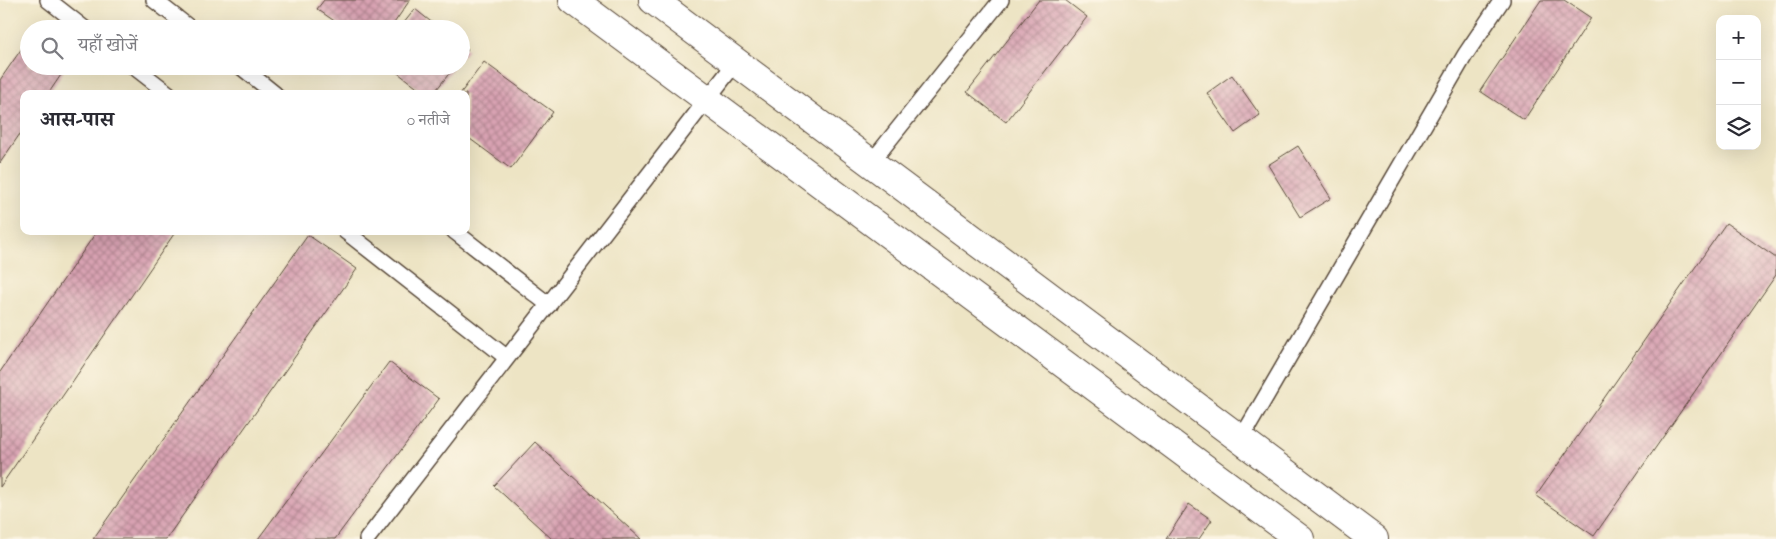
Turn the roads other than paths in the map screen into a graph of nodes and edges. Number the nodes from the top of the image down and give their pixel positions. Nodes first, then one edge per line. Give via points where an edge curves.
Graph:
1 (48, 0) edge
2 (154, 0) edge
3 (573, 0) edge
4 (652, 0) edge
5 (1001, 0) edge
6 (1502, 0) edge
7 (74, 20) edge
8 (180, 20) edge
9 (736, 62) junction
10 (144, 75) edge
11 (252, 75) edge
12 (163, 90) edge
13 (271, 90) edge
14 (707, 100) junction
15 (870, 164) junction
16 (350, 235) edge
17 (459, 235) edge
18 (549, 304) junction
19 (506, 357) junction
20 (1241, 440) junction
21 (367, 539) edge
22 (1300, 539) edge
23 (1374, 539) edge

1 - 7 lane
2 - 8 lane
3 - 14 highway
4 - 9 highway
5 - 15 lane
6 - 20 lane via 1465,55
9 - 14 lane
9 - 15 highway
10 - 12 lane
11 - 13 lane
14 - 18 lane
14 - 22 highway
15 - 20 highway
16 - 19 lane
17 - 18 lane
18 - 19 lane
19 - 21 lane
20 - 23 highway

